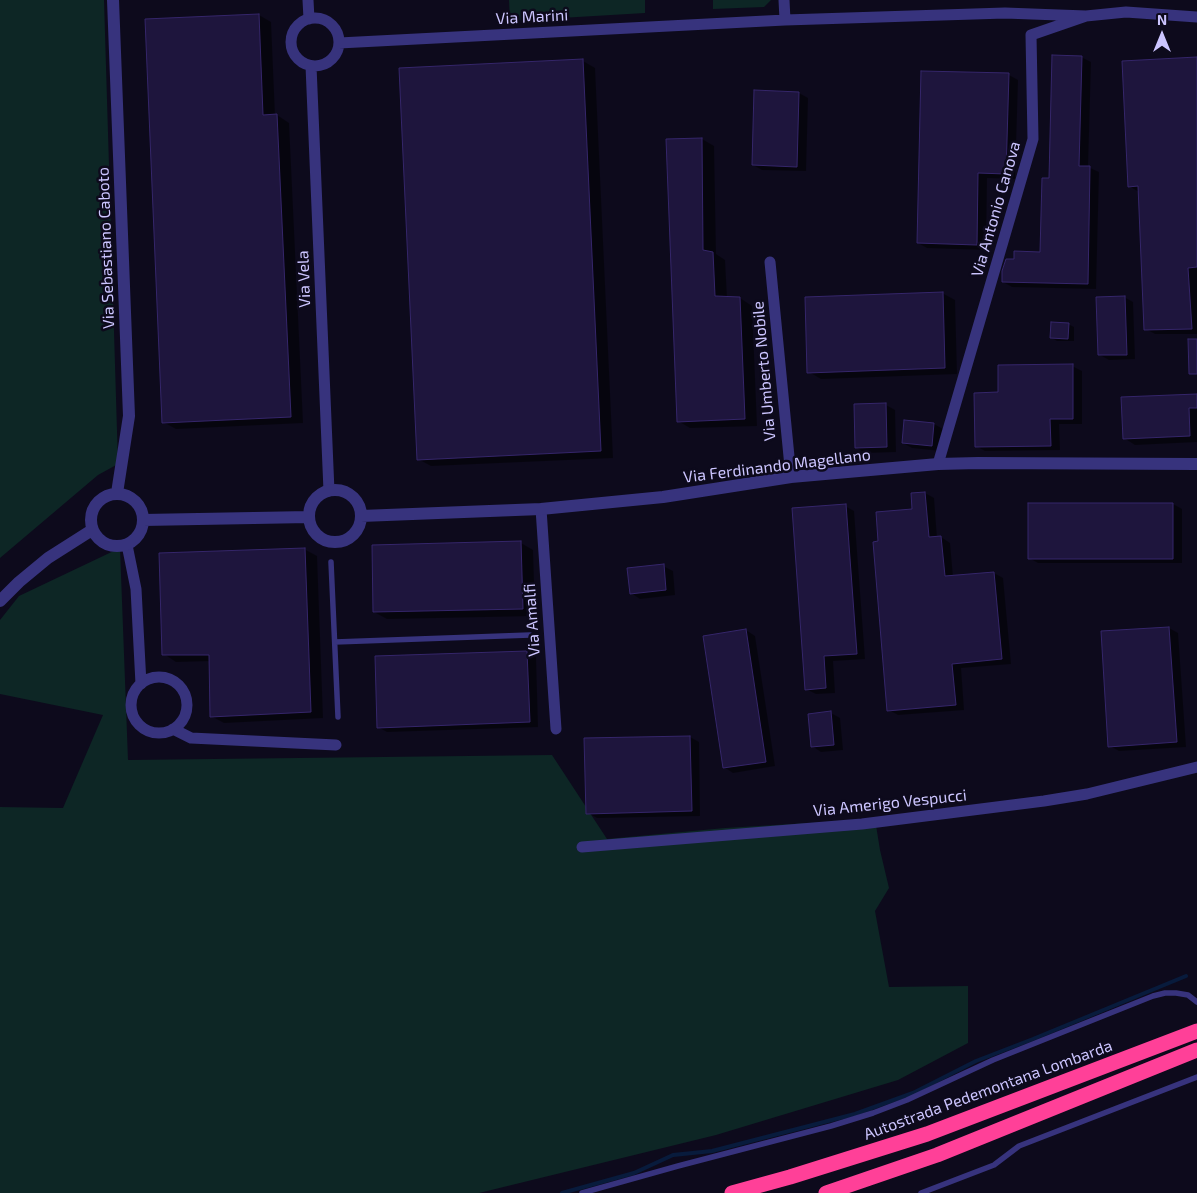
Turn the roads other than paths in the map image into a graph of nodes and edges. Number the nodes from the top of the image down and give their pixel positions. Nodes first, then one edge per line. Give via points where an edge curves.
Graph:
1 (113, 0) edge
2 (308, 0) edge
3 (784, 0) edge
4 (1124, 0) edge
5 (1126, 12) junction
6 (1086, 16) junction
7 (1197, 17) edge
8 (309, 19) junction
9 (785, 20) junction
10 (339, 43) junction
11 (311, 66) junction
12 (770, 262) dead end
13 (938, 464) junction
14 (1197, 464) edge
15 (791, 477) junction
16 (329, 490) junction
17 (117, 494) junction
18 (541, 509) junction
19 (361, 516) junction
20 (309, 518) junction
21 (143, 520) junction
22 (92, 530) junction
23 (127, 545) junction
24 (331, 562) dead end
25 (0, 600) edge
26 (530, 635) dead end
27 (335, 642) junction
28 (141, 684) junction
29 (338, 717) dead end
30 (556, 729) dead end
31 (173, 730) junction
32 (336, 745) dead end
33 (1197, 767) edge
34 (582, 847) dead end
35 (1197, 1002) edge
36 (1197, 1031) edge
37 (1197, 1050) edge
38 (1197, 1077) edge
39 (582, 1193) edge
40 (732, 1193) edge
41 (826, 1193) edge
42 (921, 1193) edge

1 - 17 street, Via Sebastiano Caboto via 128,416
2 - 8 street
3 - 9 street
4 - 5 street
5 - 6 street, Via Antonio Canova
5 - 7 street, Via Antonio Canova
6 - 9 street, Via Marini via 1005,13
6 - 13 street, Via Antonio Canova via 1031,35 1033,139
8 - 10 street via 316,18 330,24
8 - 11 street via 296,28 291,44 297,58
9 - 10 street, Via Marini
10 - 11 street via 333,58 327,63
11 - 16 street, Via Vela
12 - 15 street, Via Umberto Nobile
13 - 14 street, Via Ferdinando Magellano
13 - 15 street, Via Ferdinando Magellano
15 - 18 street, Via Ferdinando Magellano via 663,497
16 - 19 street via 351,496 360,508
16 - 20 street via 312,503
17 - 21 street via 132,498 142,512
17 - 22 street via 108,495 94,505 90,522
18 - 19 street, Via Ferdinando Magellano
18 - 30 street, Via Amalfi
19 - 20 street via 355,532 339,541 322,538 311,526
20 - 21 street
21 - 23 street via 139,535
22 - 23 street via 102,543 119,547
22 - 25 street via 48,558
23 - 28 street via 136,589
24 - 27 lane
26 - 27 lane
27 - 29 lane
28 - 31 street via 132,700 134,717 147,730 156,733
28 - 31 street via 158,677 168,678 182,689 187,707 185,716
31 - 32 street via 191,738
33 - 34 street, Via Amerigo Vespucci via 1044,801 862,824
35 - 39 lane via 1188,995 1176,993 1153,996 872,1113
36 - 40 highway, Autostrada Pedemontana Lombarda via 927,1134
37 - 41 highway via 937,1154
38 - 42 lane via 1020,1146 994,1165

